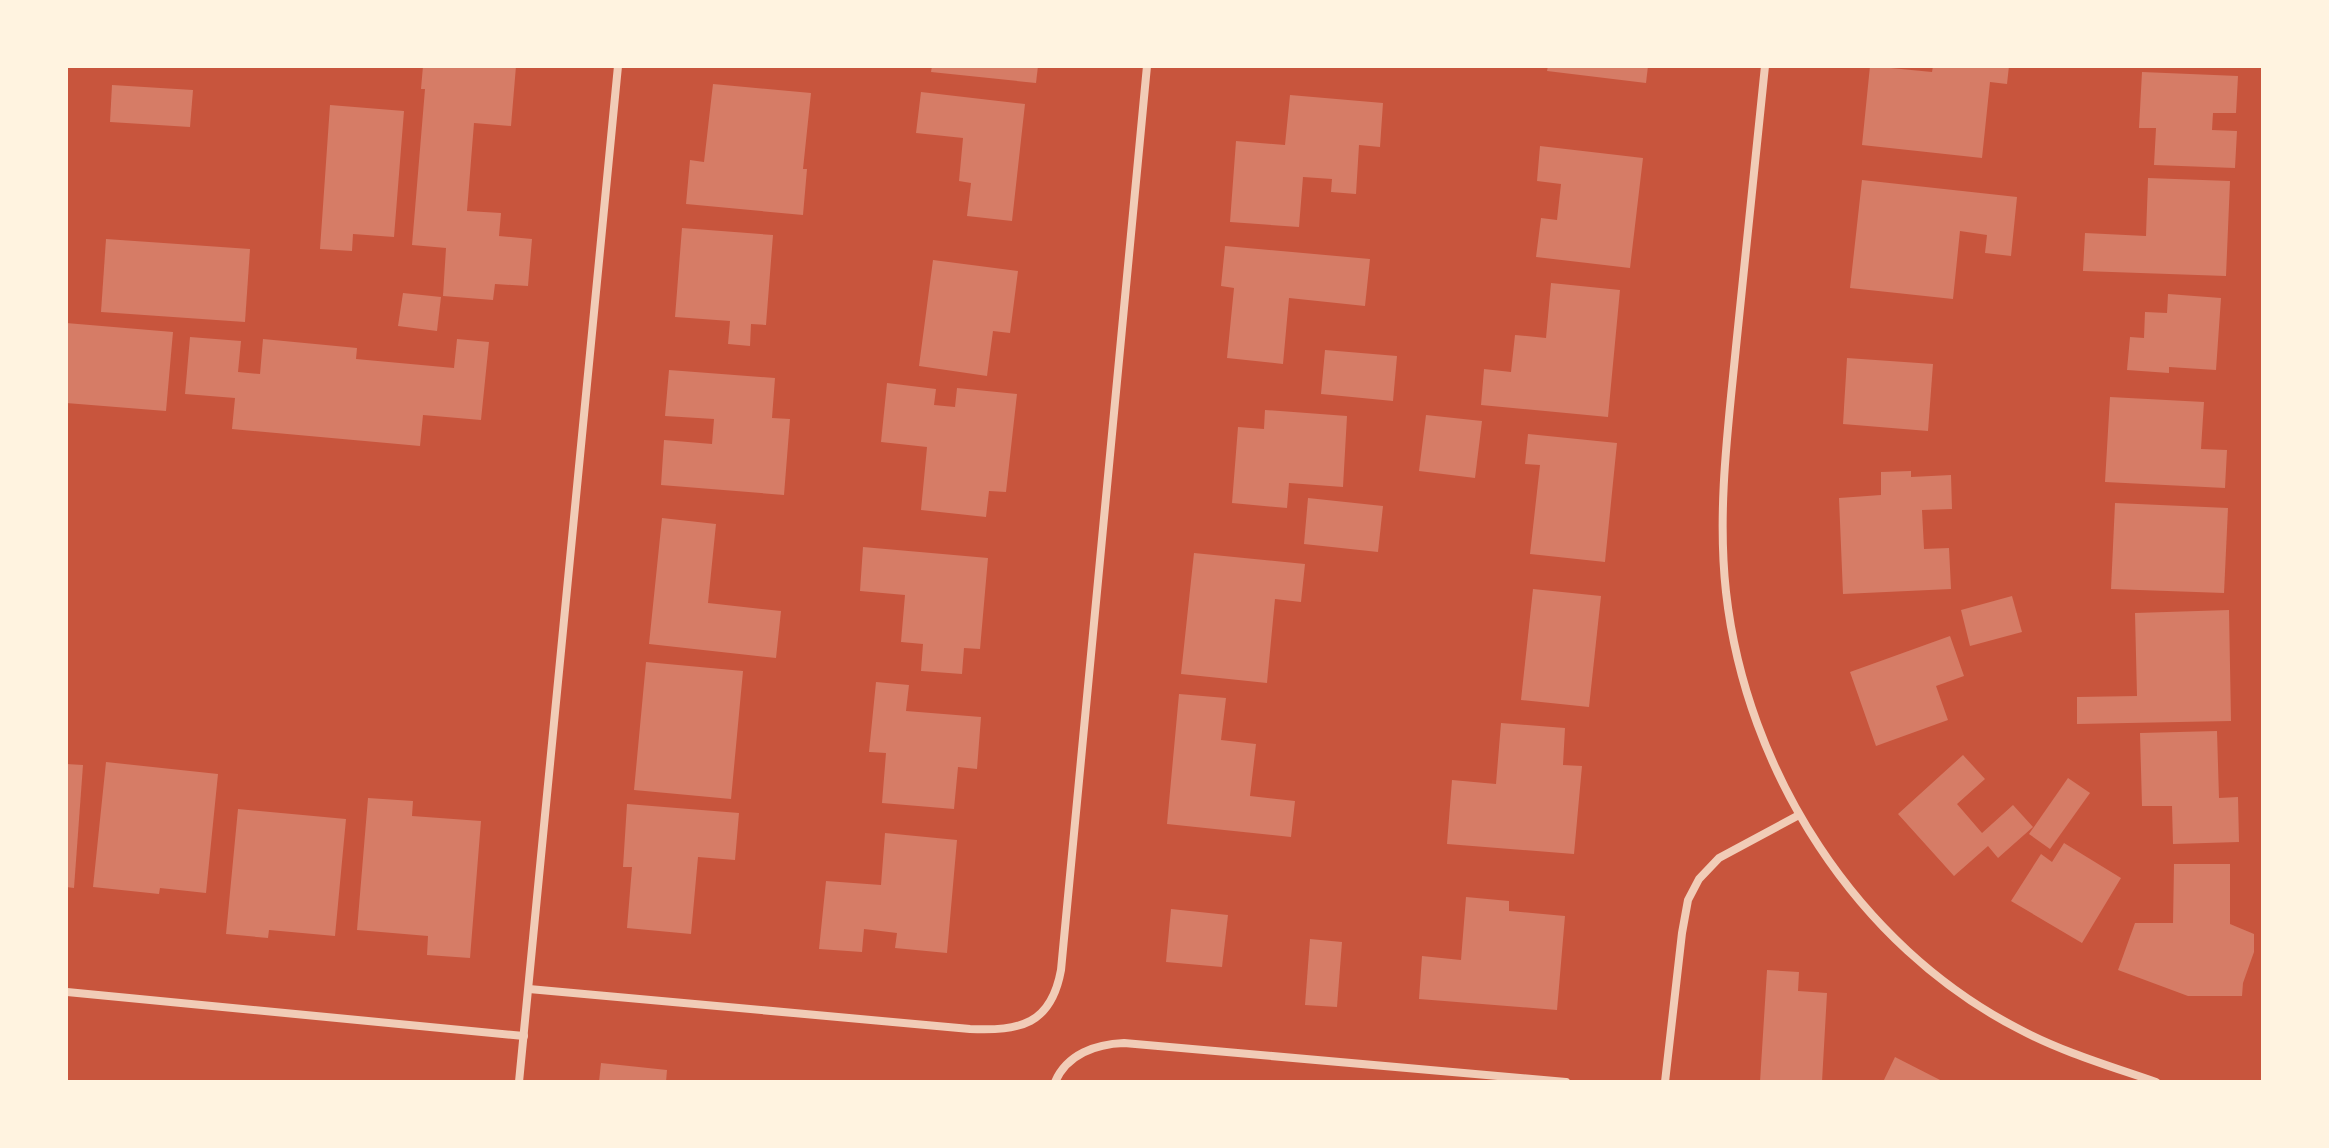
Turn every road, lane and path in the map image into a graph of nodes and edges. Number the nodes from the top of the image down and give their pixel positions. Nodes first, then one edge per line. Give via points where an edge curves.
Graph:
1 (618, 66) edge
2 (1147, 66) edge
3 (1765, 66) edge
4 (1799, 815) junction
5 (529, 989) junction
6 (67, 992) edge
7 (524, 1036) junction
8 (519, 1082) edge
9 (1055, 1082) edge
10 (1566, 1082) edge
11 (1665, 1082) edge
12 (2156, 1082) edge

1 - 5 street
2 - 5 street via 1058,991 1037,1020 992,1030
3 - 4 street via 1727,433 1726,590 1735,651 1755,717
4 - 11 street via 1719,858 1688,900
4 - 12 street via 1853,892 1941,979 2058,1048
5 - 7 street
6 - 7 street
7 - 8 street
9 - 10 street via 1070,1062 1097,1047 1124,1043

